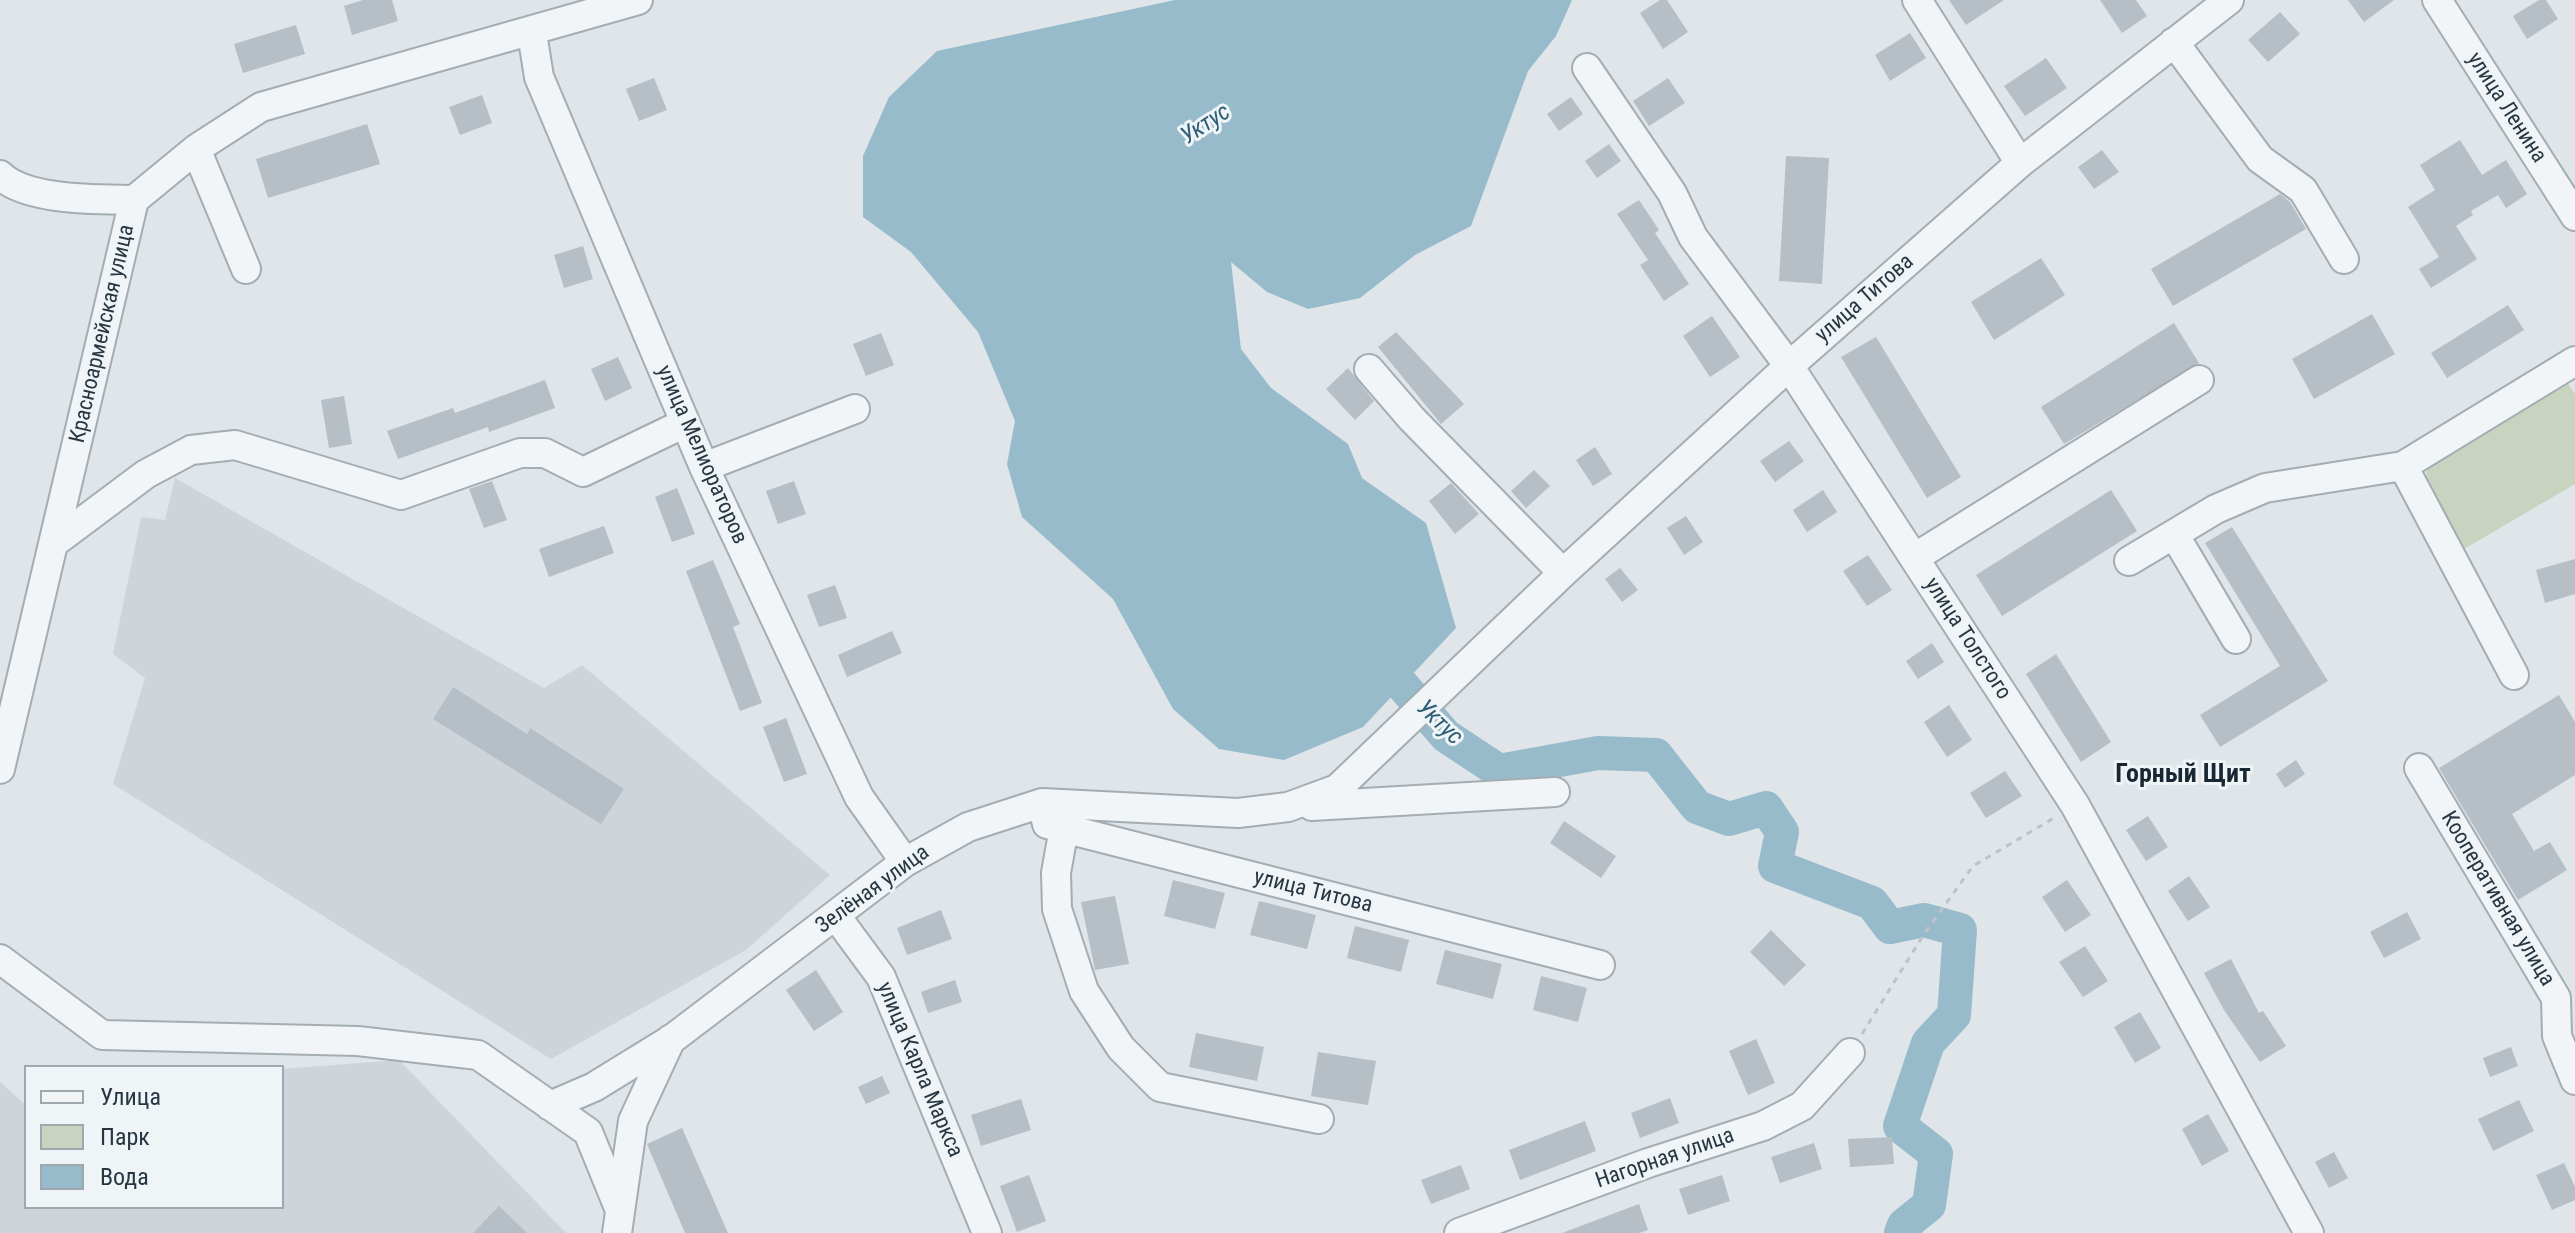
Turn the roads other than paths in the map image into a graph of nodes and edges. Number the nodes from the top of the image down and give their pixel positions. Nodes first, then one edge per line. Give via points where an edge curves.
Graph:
1 (638, 0) edge
2 (1917, 0) edge
3 (2229, 0) edge
4 (2437, 0) edge
5 (532, 33) junction
6 (2174, 42) junction
7 (1587, 68) dead end
8 (196, 149) junction
9 (2020, 163) junction
10 (4, 188) edge
11 (134, 200) junction
12 (2575, 216) edge
13 (2344, 259) dead end
14 (246, 269) dead end
15 (2575, 361) edge
16 (1789, 366) junction
17 (1369, 369) dead end
18 (2199, 380) dead end
19 (855, 409) dead end
20 (685, 423) junction
21 (2403, 466) junction
22 (704, 467) junction
23 (2174, 534) junction
24 (55, 542) junction
25 (1914, 558) junction
26 (2129, 561) dead end
27 (1563, 573) junction
28 (2236, 639) dead end
29 (2514, 675) dead end
30 (9, 692) edge
31 (2419, 768) dead end
32 (0, 769) edge
33 (1337, 789) joint
34 (1555, 792) dead end
35 (1042, 803) junction
36 (1288, 807) junction
37 (1064, 828) junction
38 (905, 862) junction
39 (836, 916) junction
40 (1, 956) edge
41 (1600, 965) dead end
42 (672, 1039) junction
43 (1850, 1053) road end
44 (2575, 1080) edge
45 (550, 1106) junction
46 (1319, 1119) dead end
47 (618, 1220) edge
48 (987, 1233) edge
49 (1459, 1233) edge
50 (2309, 1233) edge

1 - 5 street, Красноармейская улица
2 - 9 street
3 - 6 street, улица Титова
4 - 12 street, улица Ленина
5 - 8 street, Красноармейская улица via 261,107
5 - 20 street, улица Мелиораторов via 539,77
6 - 9 street, улица Титова
6 - 13 street via 2260,159 2303,190
7 - 16 street, улица Толстого via 1672,193 1693,237
8 - 11 street, Красноармейская улица
8 - 14 street
9 - 16 street, улица Титова
10 - 11 street via 79,199
11 - 24 street, Красноармейская улица
15 - 21 street
16 - 25 street, улица Толстого
16 - 27 street, улица Титова
17 - 27 street
18 - 25 street
19 - 22 street
20 - 22 street, улица Мелиораторов
20 - 24 street via 583,472 545,453 520,453 401,495 235,445 191,450 146,474
21 - 23 street via 2265,488
21 - 29 street
22 - 38 street, улица Мелиораторов via 859,797
23 - 26 street
23 - 28 street
24 - 30 street, Красноармейская улица
25 - 50 street, улица Толстого via 2075,805
27 - 33 street, улица Титова
30 - 32 street, Красноармейская улица
31 - 44 street, Кооперативная улица via 2556,998 2557,1036
33 - 36 street, Зелёная улица
34 - 36 street
35 - 36 street, Зелёная улица via 1238,813
35 - 37 street via 1047,824
35 - 38 street, Зелёная улица via 968,827
37 - 41 street, улица Титова
37 - 46 street via 1056,873 1057,909 1084,991 1121,1048 1160,1087
38 - 39 street, Зелёная улица
39 - 42 street, Зелёная улица
39 - 48 street, улица Карла Маркса via 881,977
40 - 45 street via 102,1035 358,1041 478,1055
42 - 45 street, Зелёная улица via 594,1087
42 - 47 street via 633,1121
43 - 49 street, Нагорная улица via 1802,1106 1763,1126
45 - 47 street via 588,1132

